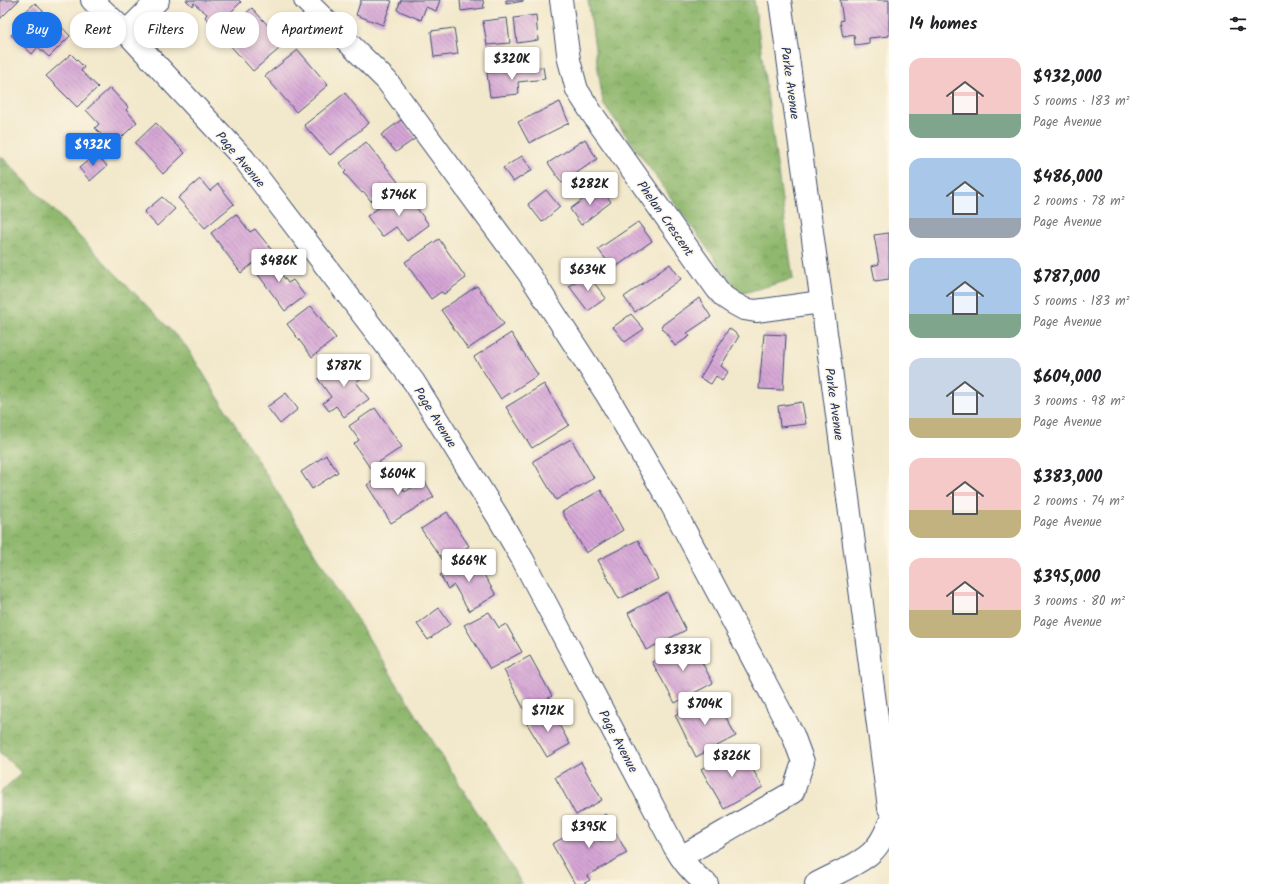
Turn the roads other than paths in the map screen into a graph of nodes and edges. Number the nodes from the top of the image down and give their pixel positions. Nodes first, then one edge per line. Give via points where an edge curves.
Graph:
1 (92, 0) edge
2 (158, 0) edge
3 (305, 0) edge
4 (560, 0) edge
5 (780, 0) edge
6 (105, 12) edge
7 (126, 32) joint
8 (822, 302) junction
9 (889, 808) edge
10 (889, 824) edge
11 (693, 874) edge
12 (816, 884) edge

1 - 6 street, Page Avenue
2 - 7 street
3 - 11 street via 387,81 529,274 607,395 672,506 793,735 803,762 793,792
4 - 8 street, Phelan Crescent via 569,60 577,90 717,289 738,306 756,311
5 - 8 street, Parke Avenue
7 - 11 street, Page Avenue via 244,159 414,382 523,560 667,834
8 - 9 street, Parke Avenue
10 - 12 street via 886,833 871,853

